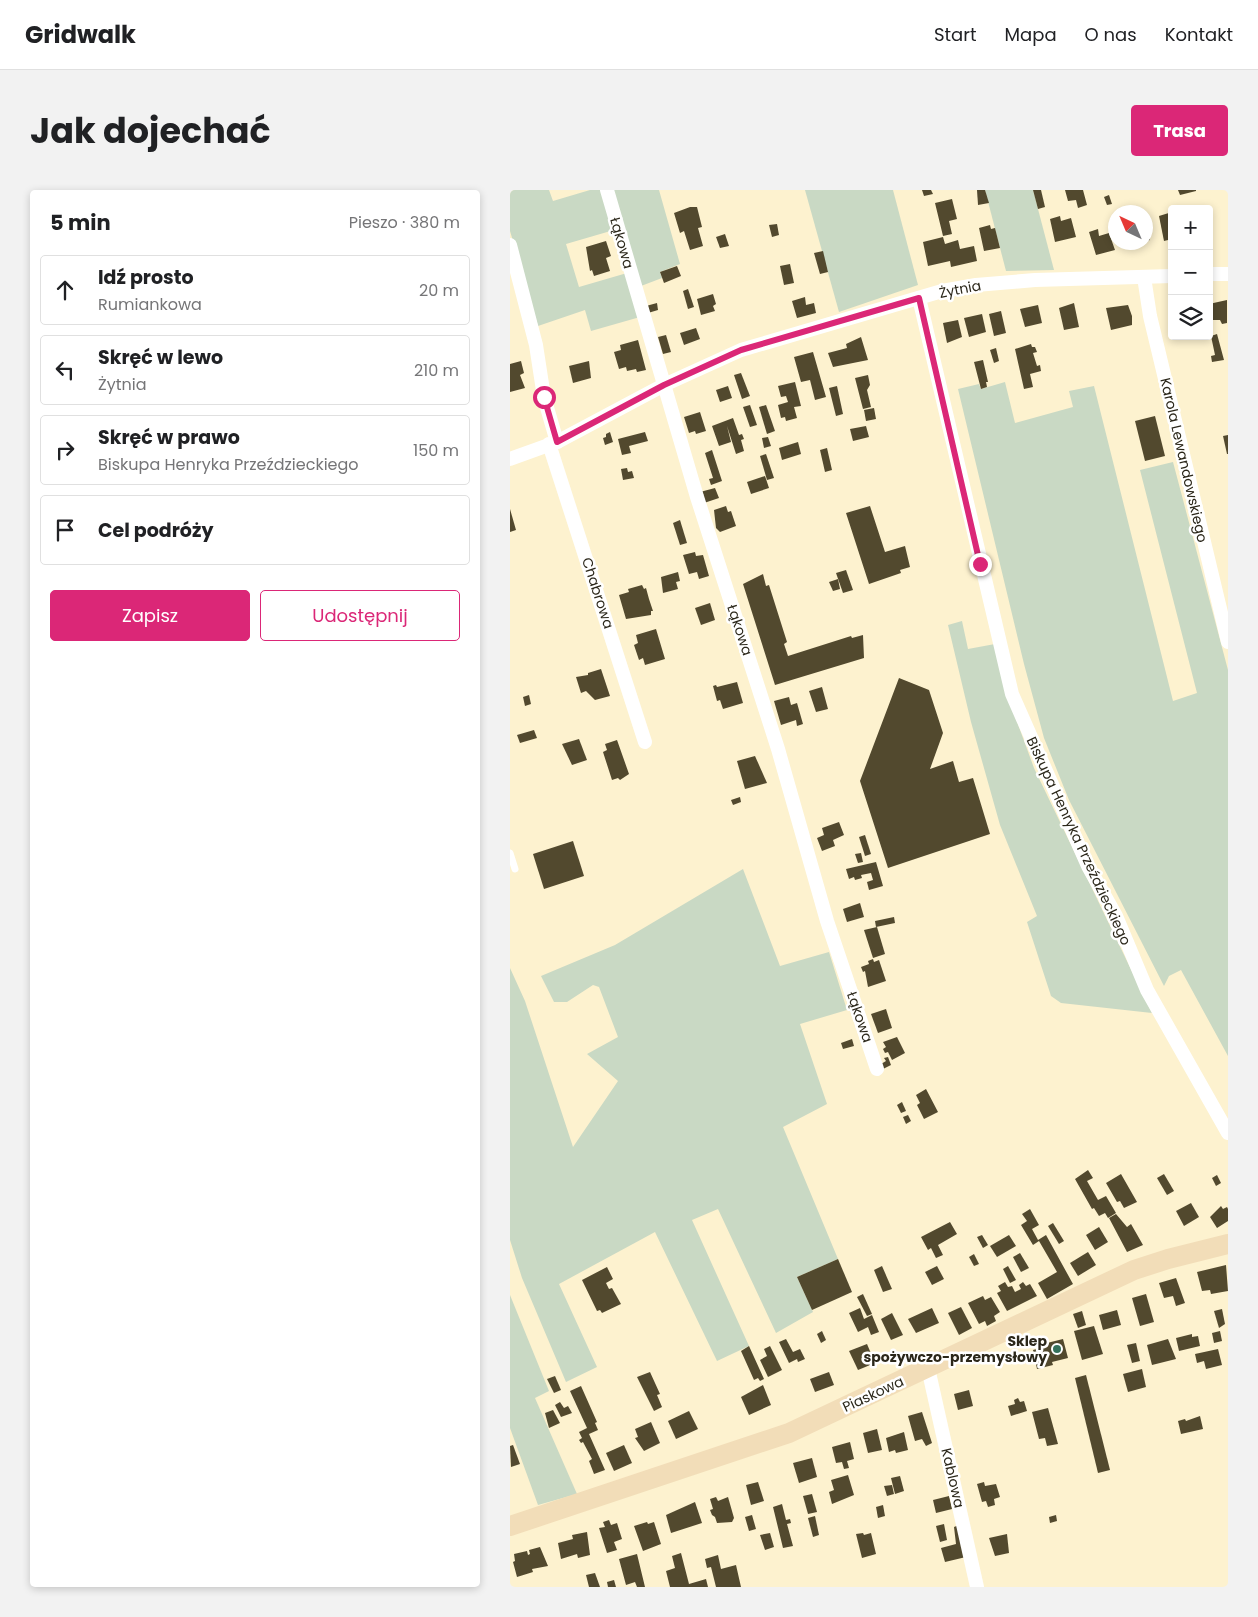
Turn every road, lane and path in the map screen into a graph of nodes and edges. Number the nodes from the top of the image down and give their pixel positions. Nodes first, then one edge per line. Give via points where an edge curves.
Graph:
1 (606, 190) edge
2 (510, 245) edge
3 (1213, 274) edge
4 (1228, 274) edge
5 (1168, 276) edge
6 (1144, 277) junction
7 (919, 298) junction
8 (664, 385) junction
9 (553, 443) junction
10 (510, 459) edge
11 (1228, 642) edge
12 (645, 742) dead end
13 (510, 854) edge
14 (515, 869) dead end
15 (877, 1070) dead end
16 (1228, 1133) edge
17 (1228, 1244) edge
18 (928, 1368) junction
19 (510, 1526) edge
20 (977, 1587) edge

1 - 8 street, Łąkowa
2 - 9 street, Chabrowa via 536,345
3 - 4 street
5 - 6 street, Żytnia
6 - 7 street, Żytnia via 976,285
6 - 11 street, Karola Lewandowskiego via 1150,316
7 - 8 street, Żytnia via 741,350
7 - 16 street, Biskupa Henryka Przeździeckiego via 1012,694 1088,866 1116,916 1147,990
8 - 9 street, Żytnia
8 - 15 street, Łąkowa via 778,749 827,920
9 - 10 street, Żytnia
9 - 12 street, Chabrowa
13 - 14 lane
17 - 18 street, Piaskowa via 1168,1258 1134,1270
18 - 19 street, Piaskowa via 789,1433
18 - 20 street, Kablowa

